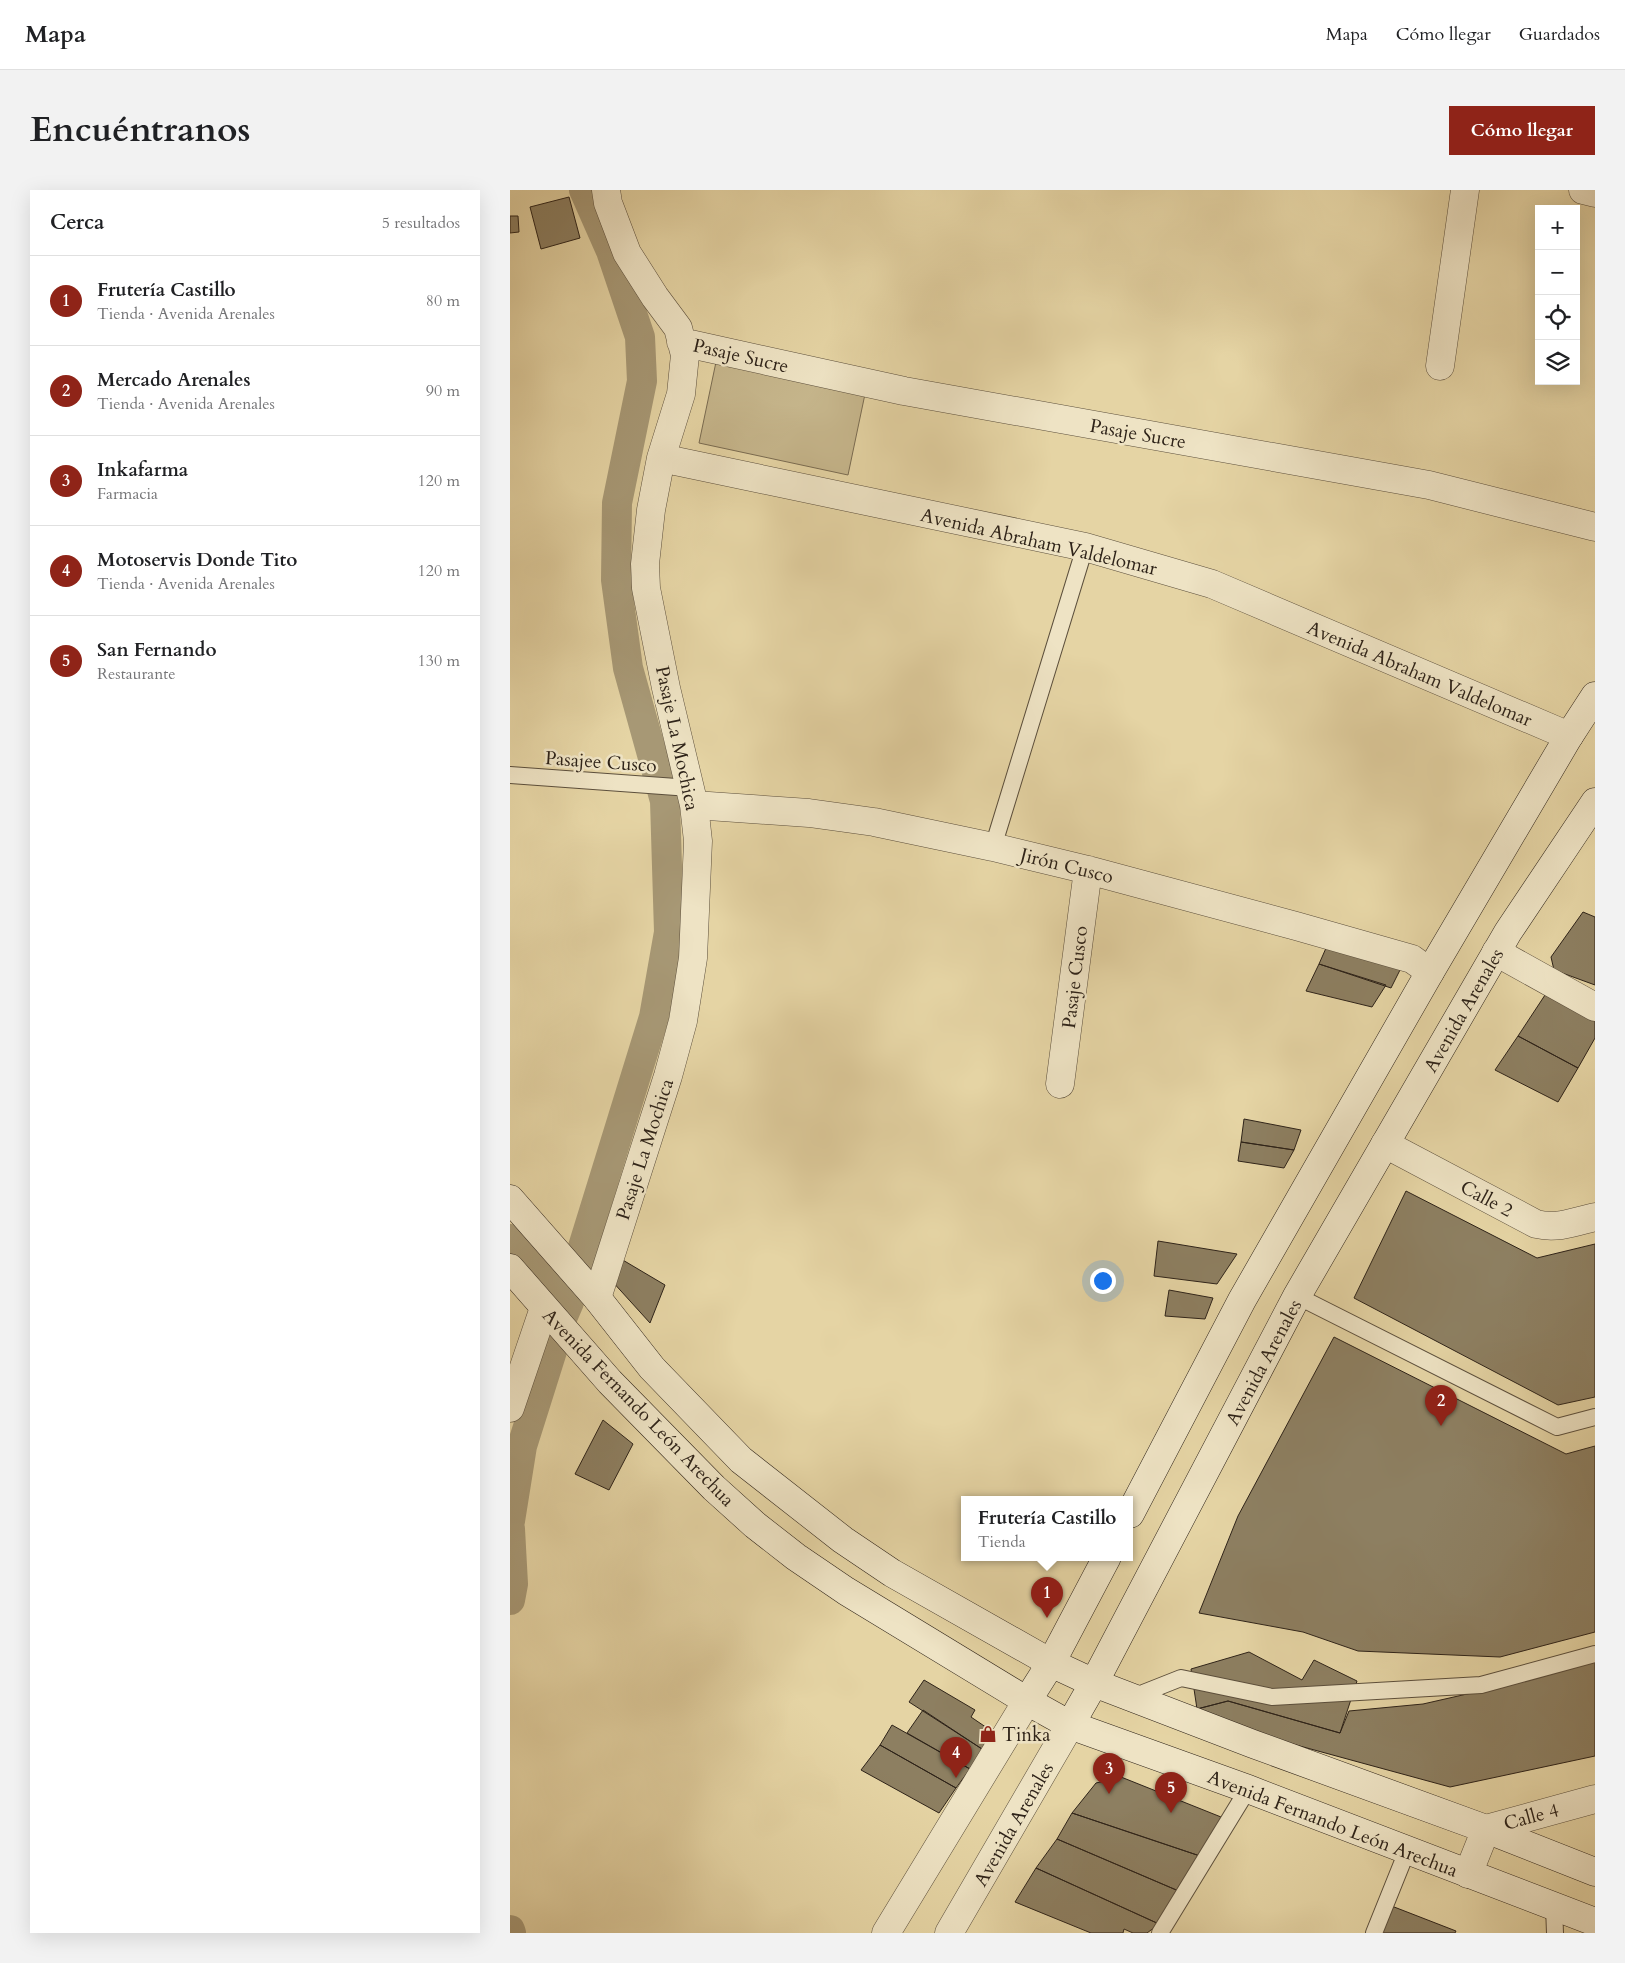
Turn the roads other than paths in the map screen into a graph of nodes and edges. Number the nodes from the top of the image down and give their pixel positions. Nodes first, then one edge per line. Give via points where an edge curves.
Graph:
1 (606, 190) edge
2 (1465, 190) edge
3 (1583, 190) edge
4 (1595, 193) edge
5 (681, 342) junction
6 (1440, 366) dead end
7 (661, 458) junction
8 (1595, 527) edge
9 (1085, 547) junction
10 (1595, 696) edge
11 (1569, 736) junction
12 (510, 774) edge
13 (692, 797) junction
14 (1595, 802) edge
15 (993, 847) junction
16 (1088, 870) junction
17 (1496, 952) junction
18 (1430, 972) junction
19 (1595, 1007) edge
20 (1060, 1084) dead end
21 (1385, 1144) junction
22 (510, 1199) edge
23 (1595, 1217) edge
24 (510, 1268) edge
25 (1297, 1296) junction
26 (597, 1298) junction
27 (544, 1308) junction
28 (510, 1408) edge
29 (1595, 1418) edge
30 (1133, 1508) edge
31 (1105, 1561) edge
32 (1595, 1654) edge
33 (1051, 1662) junction
34 (1094, 1683) junction
35 (1132, 1697) junction
36 (1027, 1701) junction
37 (1070, 1726) junction
38 (1248, 1789) junction
39 (1595, 1799) edge
40 (1486, 1829) junction
41 (1407, 1850) junction
42 (1595, 1872) edge
43 (1468, 1874) junction
44 (1554, 1906) junction
45 (1595, 1922) edge
46 (886, 1933) edge
47 (949, 1933) edge
48 (1160, 1933) edge
49 (1374, 1933) edge
50 (1555, 1933) edge

1 - 5 street, Pasaje La Mochica via 627,253 678,328
2 - 6 street
3 - 4 street
5 - 7 street, Pasaje La Mochica via 685,355 681,394
5 - 8 street, Pasaje Sucre via 904,391 1429,485
7 - 9 street, Avenida Abraham Valdelomar
7 - 13 street, Pasaje La Mochica via 649,528 646,588
9 - 11 street, Avenida Abraham Valdelomar via 1212,584
9 - 15 lane
10 - 11 street
11 - 18 street
12 - 13 lane, Pasajee Cusco
13 - 15 street, Jirón Cusco via 855,819
13 - 26 street, Pasaje La Mochica via 698,841 693,958 683,1021
14 - 17 street, Avenida Arenales
15 - 16 street, Jirón Cusco
16 - 18 street, Jirón Cusco via 1398,955
16 - 20 street, Pasaje Cusco
17 - 19 street
17 - 21 street, Avenida Arenales
18 - 30 street via 1242,1300
21 - 23 street, Calle 2 via 1536,1224 1560,1226
21 - 25 street, Avenida Arenales
22 - 26 street, Avenida Fernando León Arechua
24 - 27 street, Avenida Fernando León Arechua
25 - 29 lane via 1557,1427
25 - 34 street, Avenida Arenales
26 - 33 street, Avenida Fernando León Arechua via 652,1368 702,1421 741,1460 797,1506 892,1573
27 - 28 street
27 - 36 street, Avenida Fernando León Arechua via 660,1434 755,1525 846,1591
31 - 33 street
32 - 35 lane via 1481,1685 1272,1697 1181,1678
33 - 34 street, Avenida Fernando León Arechua
33 - 36 street
34 - 35 street
34 - 37 street, Avenida Arenales
35 - 40 street
36 - 37 street, Avenida Fernando León Arechua
36 - 46 street
37 - 38 street, Avenida Fernando León Arechua
37 - 47 street, Avenida Arenales
38 - 41 street, Avenida Fernando León Arechua
38 - 48 lane
39 - 40 street, Calle 4
40 - 42 street
40 - 43 street, Calle 4
41 - 43 street, Avenida Fernando León Arechua
41 - 49 lane
43 - 44 street, Avenida Fernando León Arechua
44 - 45 street, Avenida Fernando León Arechua
44 - 50 lane

